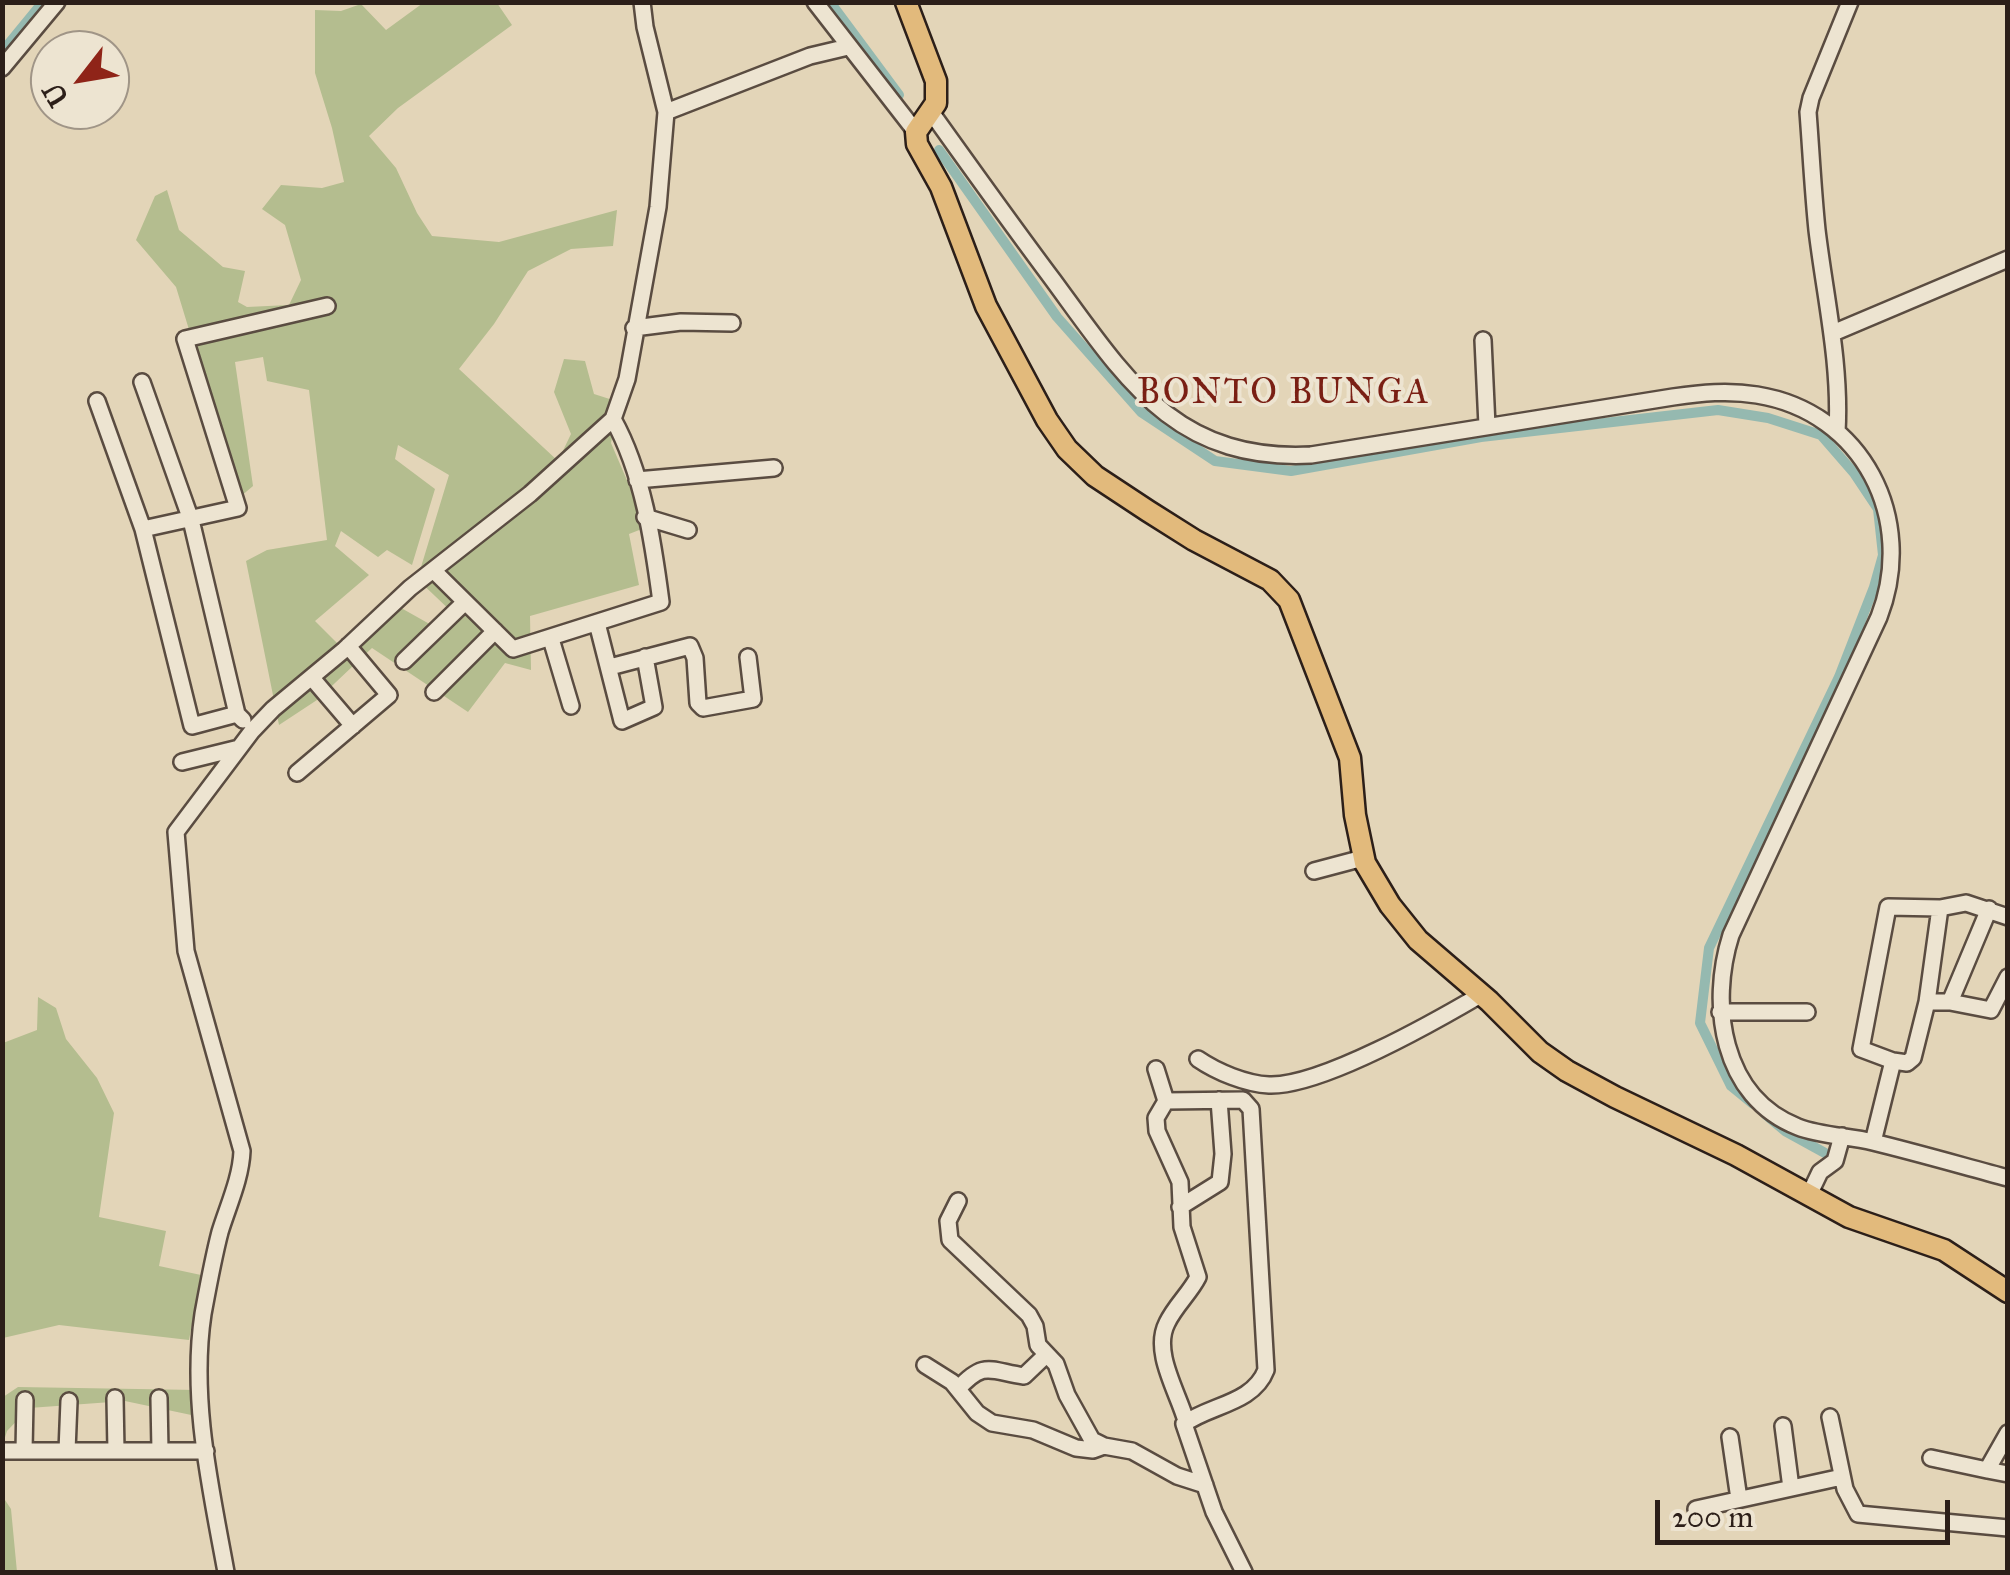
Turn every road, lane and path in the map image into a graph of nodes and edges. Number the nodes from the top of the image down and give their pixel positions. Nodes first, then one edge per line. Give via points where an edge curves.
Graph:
1 (57, 2) edge
2 (642, 2) edge
3 (815, 2) edge
4 (906, 2) edge
5 (1850, 2) edge
6 (848, 48) junction
7 (2, 68) edge
8 (666, 112) junction
9 (931, 112) junction
10 (916, 132) junction
11 (2006, 263) edge
12 (327, 306) dead end
13 (732, 323) dead end
14 (634, 328) junction
15 (1832, 333) junction
16 (1483, 340) dead end
17 (142, 382) dead end
18 (96, 401) dead end
19 (613, 419) junction
20 (1487, 426) junction
21 (1836, 432) junction
22 (774, 468) dead end
23 (637, 480) junction
24 (645, 516) junction
25 (190, 520) junction
26 (143, 529) junction
27 (688, 530) dead end
28 (433, 570) junction
29 (465, 602) junction
30 (597, 622) junction
31 (495, 632) junction
32 (551, 639) junction
33 (348, 646) junction
34 (646, 657) junction
35 (748, 657) dead end
36 (404, 660) dead end
37 (610, 667) junction
38 (312, 678) junction
39 (434, 692) dead end
40 (570, 706) dead end
41 (237, 714) junction
42 (622, 721) junction
43 (353, 726) junction
44 (252, 731) junction
45 (626, 739) dead end
46 (238, 748) junction
47 (182, 762) dead end
48 (297, 774) dead end
49 (1364, 858) junction
50 (1314, 870) dead end
51 (1940, 908) junction
52 (1989, 909) junction
53 (2008, 917) edge
54 (2008, 977) edge
55 (1482, 994) junction
56 (1926, 1002) junction
57 (1950, 1002) junction
58 (1720, 1012) junction
59 (1808, 1012) dead end
60 (1198, 1059) dead end
61 (1893, 1061) junction
62 (1156, 1069) dead end
63 (1166, 1100) junction
64 (1219, 1100) junction
65 (1873, 1142) junction
66 (1838, 1148) junction
67 (2008, 1178) edge
68 (1809, 1195) junction
69 (958, 1201) dead end
70 (1180, 1207) junction
71 (2008, 1292) edge
72 (1046, 1355) junction
73 (926, 1365) dead end
74 (958, 1389) junction
75 (114, 1398) dead end
76 (158, 1398) dead end
77 (25, 1400) dead end
78 (69, 1401) dead end
79 (1830, 1417) dead end
80 (1186, 1421) junction
81 (1783, 1426) dead end
82 (2008, 1433) edge
83 (1730, 1437) dead end
84 (1104, 1446) junction
85 (5, 1450) edge
86 (24, 1450) junction
87 (116, 1450) junction
88 (160, 1450) junction
89 (67, 1451) junction
90 (206, 1451) junction
91 (1931, 1458) dead end
92 (1987, 1470) junction
93 (2008, 1474) edge
94 (1842, 1477) junction
95 (1205, 1484) junction
96 (1790, 1488) junction
97 (1739, 1500) junction
98 (1696, 1509) dead end
99 (2008, 1528) edge
100 (226, 1572) edge
101 (1244, 1572) edge

1 - 7 street
2 - 8 street
3 - 6 street
4 - 9 main road via 936,81
5 - 15 street via 1808,112
6 - 8 street via 810,56
6 - 10 street
8 - 14 street via 658,207
9 - 10 main road
9 - 20 street via 1132,385 1198,435 1238,450 1294,456
10 - 49 main road via 986,306 1066,450 1148,511 1270,580 1294,606 1350,758
11 - 15 street
12 - 25 street via 184,339 238,508
13 - 14 street
14 - 19 street
15 - 21 street
16 - 20 street
17 - 25 street
18 - 26 street
19 - 23 street
19 - 28 street
20 - 21 street via 1726,392 1782,402
21 - 58 street via 1880,490 1891,529 1889,588 1731,935
22 - 23 street
23 - 24 street
24 - 27 street
24 - 30 street via 661,602
25 - 26 street
25 - 41 street
26 - 41 street via 192,726
28 - 29 street
28 - 33 street
29 - 31 street
29 - 36 street
30 - 32 street
30 - 37 street
31 - 32 street via 513,649
31 - 39 street
32 - 40 street
33 - 38 street
33 - 43 street via 390,695
34 - 35 street via 692,647 703,708 753,699
34 - 37 street
34 - 42 street via 654,708
37 - 42 street
38 - 43 street
38 - 44 street
41 - 44 street
42 - 45 street
43 - 48 street
44 - 46 street
46 - 47 street
46 - 90 street via 175,840 186,951 242,1151 202,1320
49 - 50 street
49 - 55 main road via 1411,934
51 - 52 street
51 - 56 street
51 - 61 street via 1888,907 1861,1050
52 - 53 street
52 - 57 street
54 - 57 street via 1992,1010
55 - 60 street via 1407,1035 1301,1079 1265,1085
55 - 68 main road via 1558,1065
56 - 57 street
56 - 61 street via 1912,1059
58 - 59 street
58 - 66 street via 1734,1067 1752,1095
61 - 65 street
62 - 63 street
63 - 64 street
63 - 70 street via 1156,1120 1180,1182
64 - 70 street via 1220,1182
64 - 80 street via 1243,1100 1251,1110 1266,1370 1240,1399
65 - 66 street
65 - 67 street
66 - 68 street
68 - 71 main road via 1849,1217 1944,1250
69 - 72 street via 948,1221 950,1240 1029,1315
70 - 80 street via 1198,1277 1167,1321 1161,1344
72 - 74 street via 1024,1376 980,1370
72 - 84 street via 1086,1433
73 - 74 street
74 - 84 street via 992,1423 1076,1448
75 - 87 street
76 - 88 street
77 - 86 street
78 - 89 street
79 - 94 street
80 - 95 street
81 - 96 street
82 - 92 street
83 - 97 street
84 - 95 street via 1132,1451
85 - 86 street
86 - 89 street
87 - 88 street
87 - 89 street
88 - 90 street
90 - 100 street
91 - 92 street
92 - 93 street
94 - 96 street
94 - 99 street via 1858,1514
95 - 101 street
96 - 97 street
97 - 98 street

